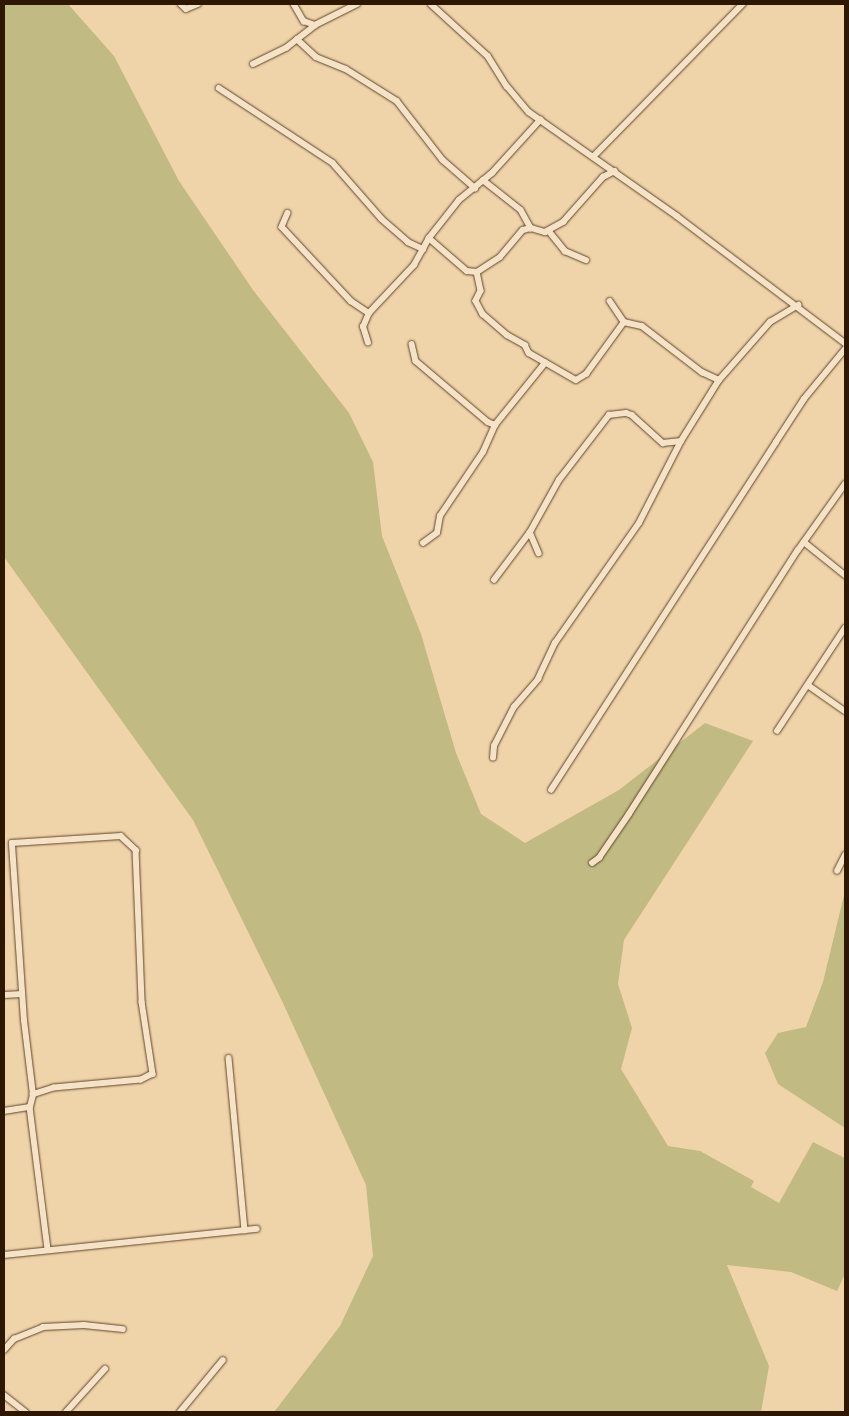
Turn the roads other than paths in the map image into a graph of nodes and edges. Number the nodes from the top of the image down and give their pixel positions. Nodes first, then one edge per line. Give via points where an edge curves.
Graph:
1 (181, 4) edge
2 (198, 4) edge
3 (294, 4) edge
4 (357, 4) edge
5 (431, 4) edge
6 (743, 4) edge
7 (315, 25) junction
8 (297, 39) junction
9 (253, 64) dead end
10 (219, 88) dead end
11 (540, 120) junction
12 (594, 158) junction
13 (615, 171) junction
14 (483, 180) junction
15 (475, 188) junction
16 (288, 213) dead end
17 (531, 228) junction
18 (549, 231) junction
19 (429, 238) junction
20 (423, 248) junction
21 (586, 260) dead end
22 (477, 272) junction
23 (610, 301) dead end
24 (798, 305) junction
25 (368, 312) junction
26 (624, 322) junction
27 (368, 343) dead end
28 (845, 343) edge
29 (412, 344) dead end
30 (845, 349) edge
31 (545, 363) junction
32 (719, 380) junction
33 (495, 425) junction
34 (681, 441) junction
35 (845, 484) edge
36 (530, 532) junction
37 (804, 542) junction
38 (423, 544) dead end
39 (539, 553) dead end
40 (845, 575) edge
41 (494, 580) dead end
42 (845, 628) edge
43 (808, 685) junction
44 (845, 711) edge
45 (777, 731) dead end
46 (494, 758) dead end
47 (552, 790) dead end
48 (845, 855) edge
49 (592, 863) dead end
50 (837, 871) dead end
51 (22, 994) junction
52 (4, 995) edge
53 (229, 1058) dead end
54 (34, 1095) junction
55 (30, 1107) junction
56 (4, 1112) edge
57 (257, 1229) dead end
58 (245, 1230) junction
59 (48, 1250) junction
60 (4, 1255) edge
61 (123, 1329) dead end
62 (4, 1350) edge
63 (223, 1360) dead end
64 (105, 1369) dead end
65 (4, 1395) edge
66 (26, 1412) edge
67 (66, 1412) edge
68 (180, 1412) edge

1 - 2 street via 186,9
3 - 7 street via 304,21
4 - 7 street
5 - 11 street via 488,56 507,86
6 - 12 street
7 - 8 street
8 - 9 street
8 - 15 street via 316,57 339,65 397,101 443,160
10 - 20 street via 333,163 382,219 408,242
11 - 12 street
11 - 14 street
12 - 13 street
13 - 18 street via 603,177 571,216
13 - 24 street
14 - 15 street
14 - 17 street via 521,210
15 - 19 street via 459,200
16 - 25 street via 282,226 351,301
17 - 18 street
17 - 22 street via 523,230 500,257
18 - 21 street via 565,251
19 - 20 street
19 - 22 street via 467,271
20 - 25 street via 410,270
22 - 31 street via 481,291 476,301 483,314
23 - 26 street
24 - 28 street
24 - 32 street via 770,322
25 - 27 street via 363,326
26 - 31 street via 581,378 576,380
26 - 32 street via 642,326 702,372
29 - 33 street via 416,361
30 - 47 street via 804,399
31 - 33 street
32 - 34 street
33 - 38 street via 484,452 440,516 437,533
34 - 36 street via 663,443 626,412 609,415 559,480
34 - 46 street via 639,523 556,643 538,679 514,707 494,746
35 - 37 street
36 - 39 street
36 - 41 street
37 - 40 street
37 - 49 street via 629,814 599,858
42 - 43 street
43 - 44 street
43 - 45 street
48 - 50 street
51 - 52 street
51 - 54 street
51 - 54 street via 12,843 121,836 136,850 142,1002 153,1074 141,1080 54,1088
53 - 58 street
54 - 55 street
55 - 56 street
55 - 59 street
57 - 58 street
58 - 59 street via 118,1246
59 - 60 street
61 - 62 street via 84,1324 42,1327 14,1340
63 - 68 street
64 - 67 street
65 - 66 street

